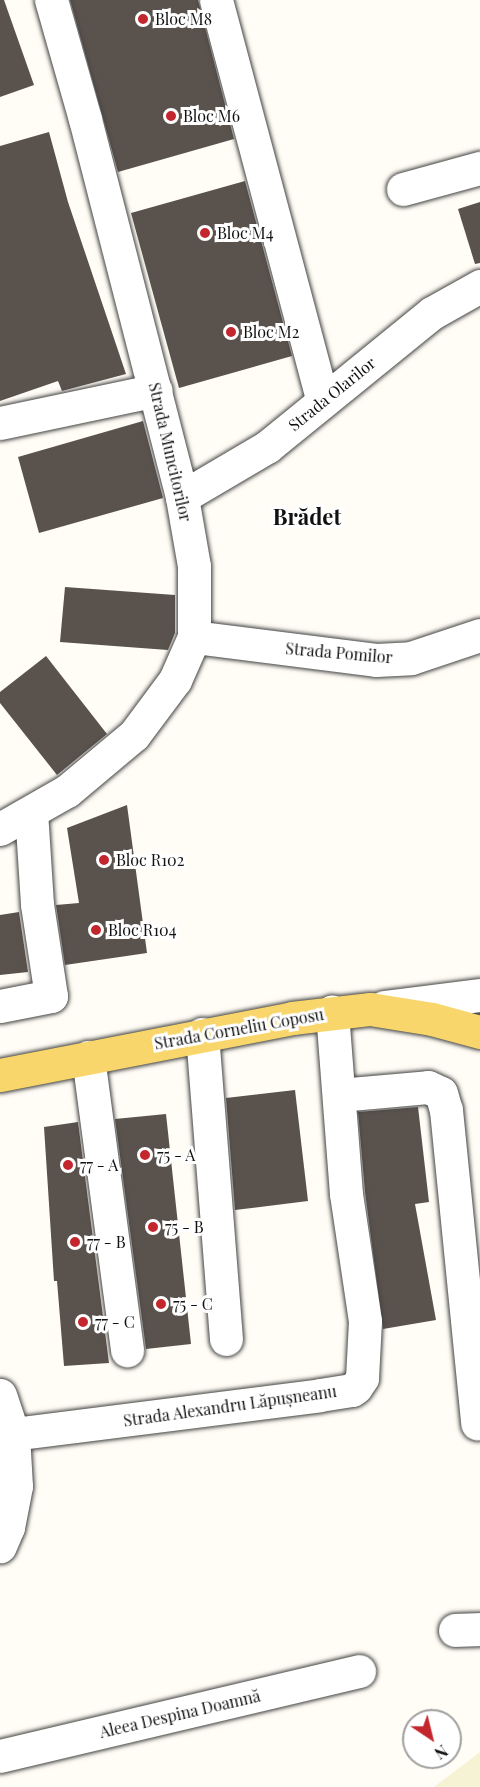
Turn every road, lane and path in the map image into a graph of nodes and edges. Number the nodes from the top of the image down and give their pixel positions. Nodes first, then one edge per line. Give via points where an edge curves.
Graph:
1 (51, 0) edge
2 (216, 0) edge
3 (480, 168) edge
4 (403, 189) dead end
5 (480, 286) edge
6 (156, 390) junction
7 (323, 401) junction
8 (0, 423) edge
9 (182, 498) junction
10 (480, 635) edge
11 (194, 637) junction
12 (31, 812) junction
13 (0, 829) edge
14 (480, 995) edge
15 (0, 1006) edge
16 (370, 1009) junction
17 (332, 1012) junction
18 (480, 1032) edge
19 (202, 1034) junction
20 (88, 1057) junction
21 (0, 1075) edge
22 (339, 1095) junction
23 (226, 1339) dead end
24 (127, 1350) dead end
25 (0, 1395) edge
26 (477, 1423) dead end
27 (13, 1434) junction
28 (0, 1546) edge
29 (359, 1671) dead end
30 (0, 1756) edge

1 - 6 street, Strada Muncitorilor
2 - 7 street
3 - 4 street
5 - 7 street, Strada Olarilor via 432,313
6 - 8 street
6 - 9 street, Strada Muncitorilor
7 - 9 street, Strada Olarilor via 267,447
9 - 11 street, Strada Muncitorilor via 194,566
10 - 11 street, Strada Pomilor via 411,658 376,660
11 - 12 street, Strada Muncitorilor via 175,680 134,735 67,791
12 - 13 street, Strada Muncitorilor
12 - 15 street via 37,904 51,996
14 - 16 street, Strada Corneliu Coposu
16 - 17 main road, Strada Corneliu Coposu
16 - 18 main road
17 - 19 main road, Strada Corneliu Coposu
17 - 22 street, Strada Alexandru Lăpușneanu
19 - 20 main road, Strada Corneliu Coposu
19 - 23 street
20 - 21 main road, Strada Corneliu Coposu
20 - 24 street
22 - 26 street via 428,1087 441,1093 446,1110
22 - 27 street, Strada Alexandru Lăpușneanu via 346,1194 365,1321 362,1378 356,1387 320,1395
25 - 27 street
27 - 28 street via 16,1486
29 - 30 street, Aleea Despina Doamnă

